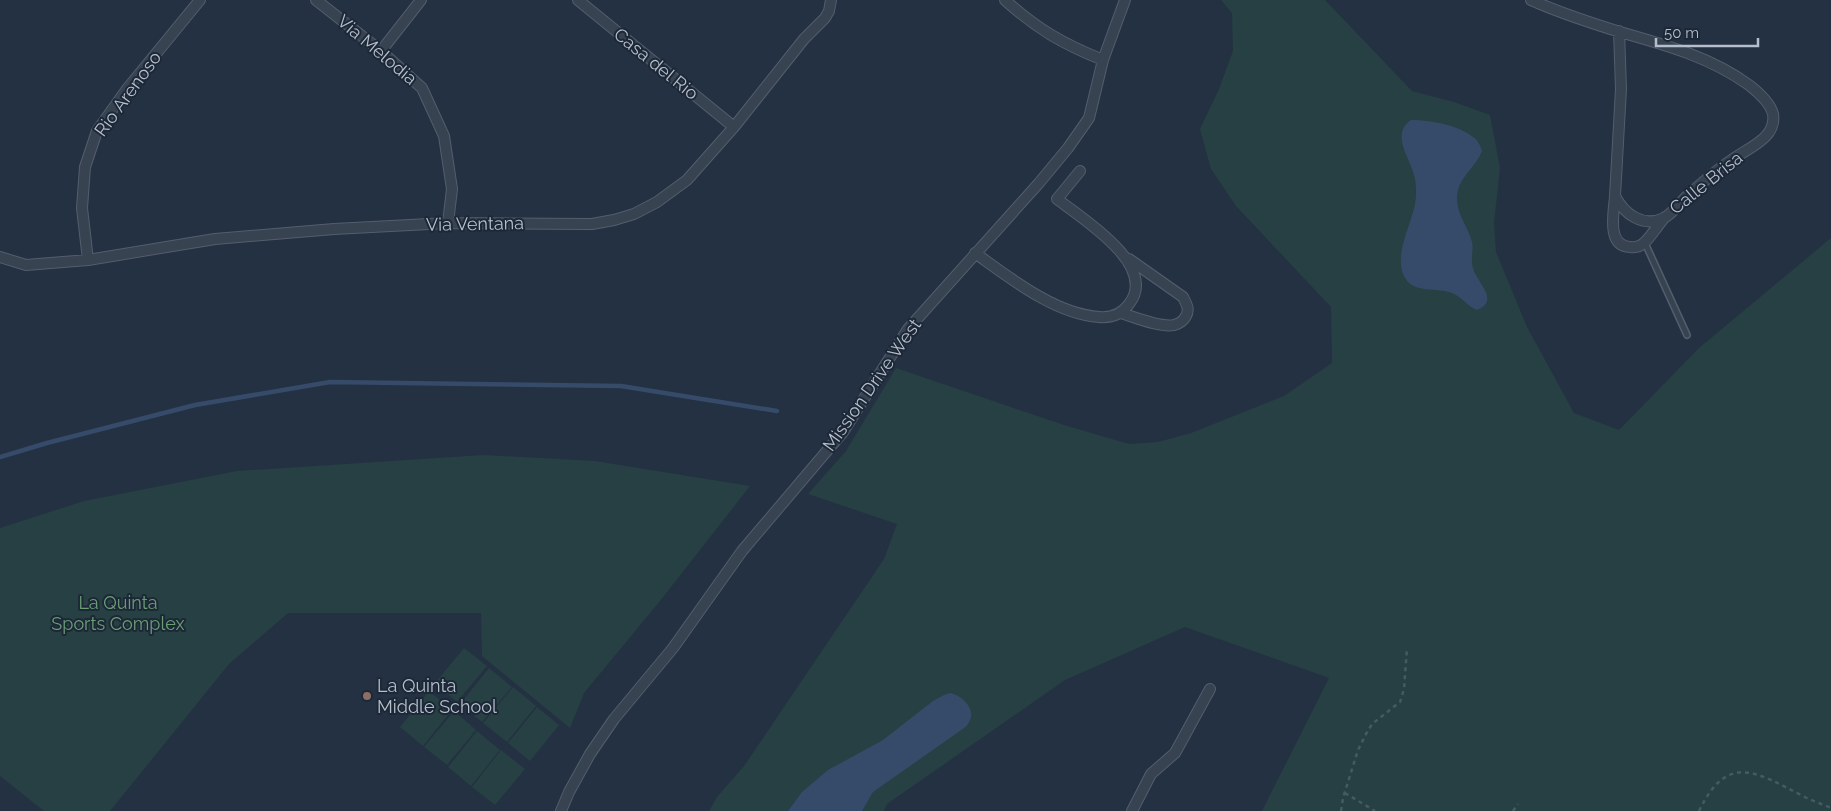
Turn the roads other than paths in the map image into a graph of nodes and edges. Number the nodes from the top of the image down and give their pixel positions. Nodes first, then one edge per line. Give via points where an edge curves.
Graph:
1 (200, 0) edge
2 (316, 0) edge
3 (421, 0) edge
4 (578, 0) edge
5 (1005, 0) edge
6 (1125, 0) edge
7 (1531, 0) edge
8 (831, 3) edge
9 (1619, 31) junction
10 (381, 51) junction
11 (1103, 60) junction
12 (734, 128) junction
13 (1080, 172) dead end
14 (1615, 196) junction
15 (1665, 217) junction
16 (448, 223) junction
17 (1645, 242) junction
18 (975, 253) junction
19 (1122, 254) junction
20 (0, 257) edge
21 (88, 260) junction
22 (1121, 313) junction
23 (1687, 335) dead end
24 (1210, 688) dead end
25 (561, 811) edge
26 (1132, 811) edge

1 - 21 street, Rio Arenoso via 97,131 85,167 82,208
2 - 10 street, Via Melodia
3 - 10 street
4 - 12 street, Casa del Rio
5 - 11 street via 1039,29
6 - 11 street, Mission Drive West
7 - 9 street, Calle Brisa
8 - 12 street, Via Ventana via 825,18
9 - 14 street via 1621,90
9 - 15 street, Calle Brisa via 1705,59 1735,75 1760,94 1773,114 1764,139 1704,181
10 - 16 street, Via Melodia via 422,88 444,136 452,189
11 - 18 street, Mission Drive West via 1089,118 1062,155
12 - 16 street, Via Ventana via 687,180 634,214 592,224
13 - 19 street via 1057,198
14 - 15 street, Calle Brisa via 1629,215 1640,220
14 - 17 street via 1614,235 1625,246 1639,246
15 - 17 street
16 - 21 street, Via Ventana via 215,239
17 - 23 lane
18 - 22 street via 1023,288 1056,305 1100,317
18 - 25 street, Mission Drive West via 908,329 843,432 742,551 672,648 614,719 590,754
19 - 22 street via 1134,271 1137,283 1133,300
19 - 22 street via 1183,298 1188,311 1174,326
20 - 21 street, Via Ventana via 26,265
24 - 26 street via 1176,753 1151,774

